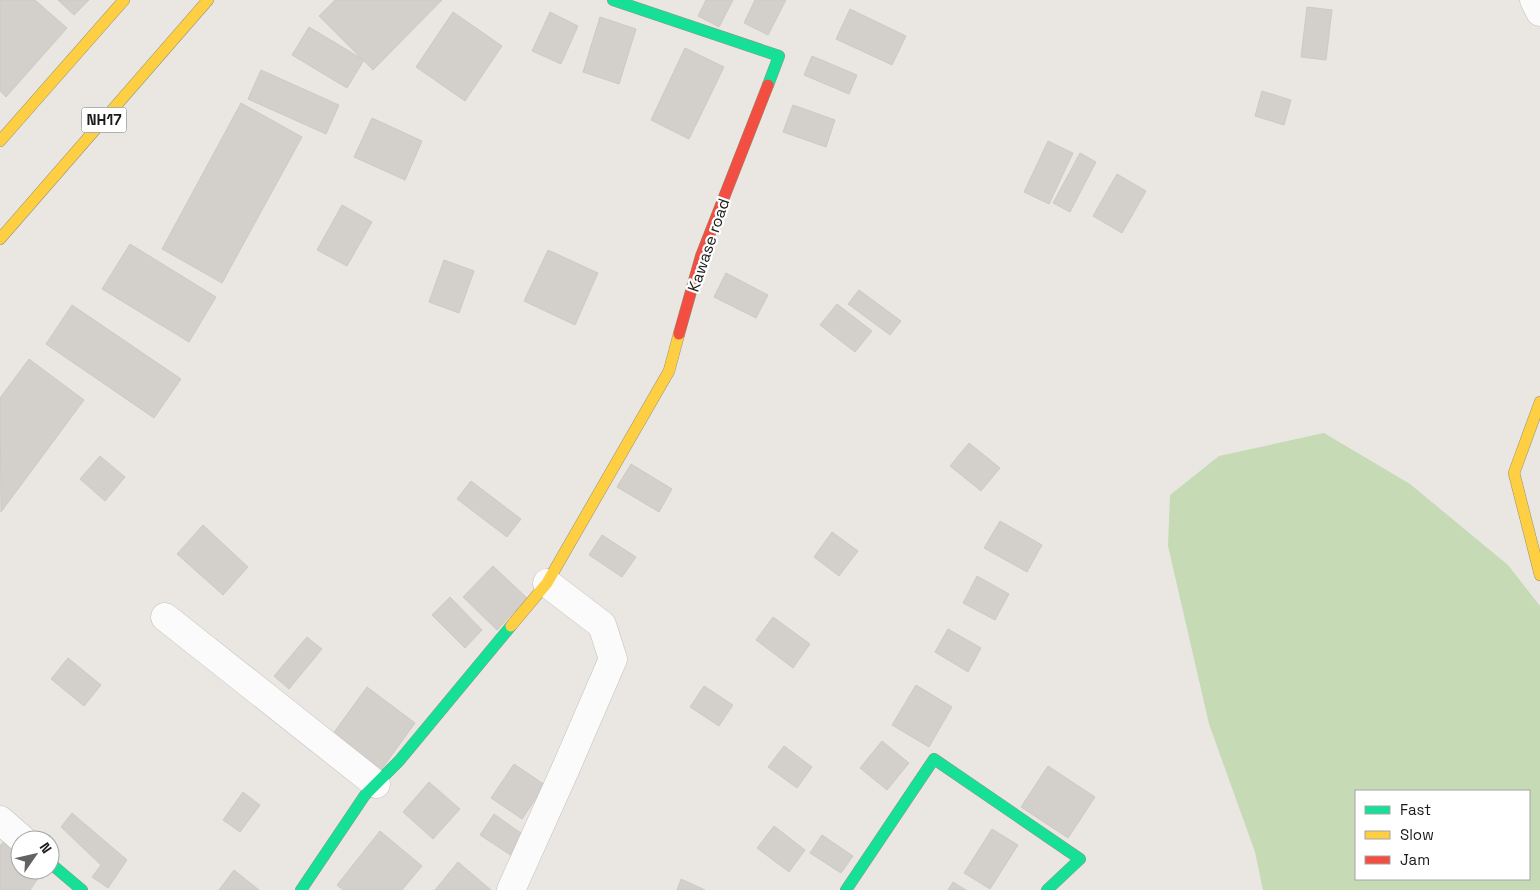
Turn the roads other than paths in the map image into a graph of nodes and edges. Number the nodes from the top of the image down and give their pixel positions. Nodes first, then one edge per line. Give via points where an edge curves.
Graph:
1 (124, 0) edge
2 (208, 0) edge
3 (613, 0) edge
4 (1534, 0) edge
5 (1540, 12) edge
6 (0, 141) edge
7 (0, 239) edge
8 (1540, 402) edge
9 (1540, 576) edge
10 (547, 583) junction
11 (165, 617) dead end
12 (376, 784) junction
13 (0, 820) edge
14 (12, 830) edge
15 (60, 871) edge
16 (82, 890) edge
17 (301, 890) edge
18 (511, 890) edge
19 (846, 890) edge
20 (1047, 890) edge

1 - 6 main road
2 - 7 main road, NH17
3 - 10 main road, Kawase road via 780,56 702,256 669,371
4 - 5 street
8 - 9 main road via 1514,473
10 - 12 main road
10 - 18 street via 602,625 612,660
11 - 12 street
12 - 17 main road via 365,795
13 - 14 street
15 - 16 main road
19 - 20 main road via 934,759 1080,860

